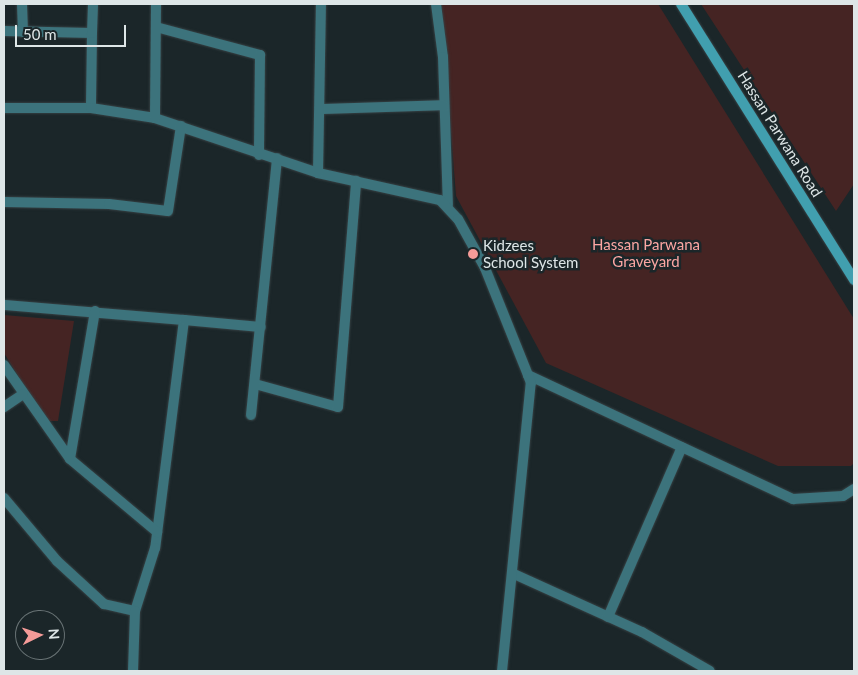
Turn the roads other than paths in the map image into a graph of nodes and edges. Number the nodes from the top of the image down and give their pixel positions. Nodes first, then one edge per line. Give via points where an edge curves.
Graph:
1 (22, 4) edge
2 (93, 4) edge
3 (156, 4) edge
4 (321, 4) edge
5 (436, 4) edge
6 (680, 4) edge
7 (156, 27) junction
8 (4, 31) edge
9 (23, 32) junction
10 (92, 33) junction
11 (444, 105) junction
12 (4, 108) edge
13 (91, 108) junction
14 (320, 109) junction
15 (155, 118) junction
16 (181, 126) junction
17 (259, 156) junction
18 (277, 158) junction
19 (318, 173) junction
20 (356, 181) junction
21 (4, 202) edge
22 (448, 206) junction
23 (854, 280) edge
24 (4, 305) edge
25 (95, 311) junction
26 (184, 320) junction
27 (261, 327) junction
28 (4, 365) edge
29 (528, 375) junction
30 (255, 384) junction
31 (23, 394) junction
32 (4, 407) edge
33 (251, 415) dead end
34 (682, 447) junction
35 (70, 459) junction
36 (854, 489) edge
37 (4, 498) edge
38 (157, 532) junction
39 (514, 574) junction
40 (135, 611) junction
41 (608, 617) junction
42 (133, 671) edge
43 (502, 671) edge
44 (710, 671) edge

1 - 9 street
2 - 10 street
3 - 7 street
4 - 14 street
5 - 11 street
6 - 23 main road, Hassan Parwana Road
7 - 15 street
7 - 17 street via 260,55
8 - 9 street
9 - 10 street
10 - 13 street
11 - 14 street
11 - 22 street
12 - 13 street
13 - 15 street
14 - 19 street
15 - 16 street
16 - 17 street
16 - 21 street via 168,211 109,204
17 - 18 street
18 - 19 street
18 - 27 street
19 - 20 street
20 - 22 street via 440,200
20 - 30 street via 338,407
22 - 29 street via 485,268
24 - 25 street
25 - 26 street
25 - 35 street
26 - 27 street
26 - 38 street
27 - 30 street
28 - 31 street
29 - 34 street
29 - 39 street via 531,383
30 - 33 street
31 - 32 street
31 - 35 street
34 - 36 street via 793,499 843,496
34 - 41 street
35 - 38 street
37 - 40 street via 57,561 104,604
38 - 40 street
39 - 41 street
39 - 43 street
40 - 42 street
41 - 44 street

